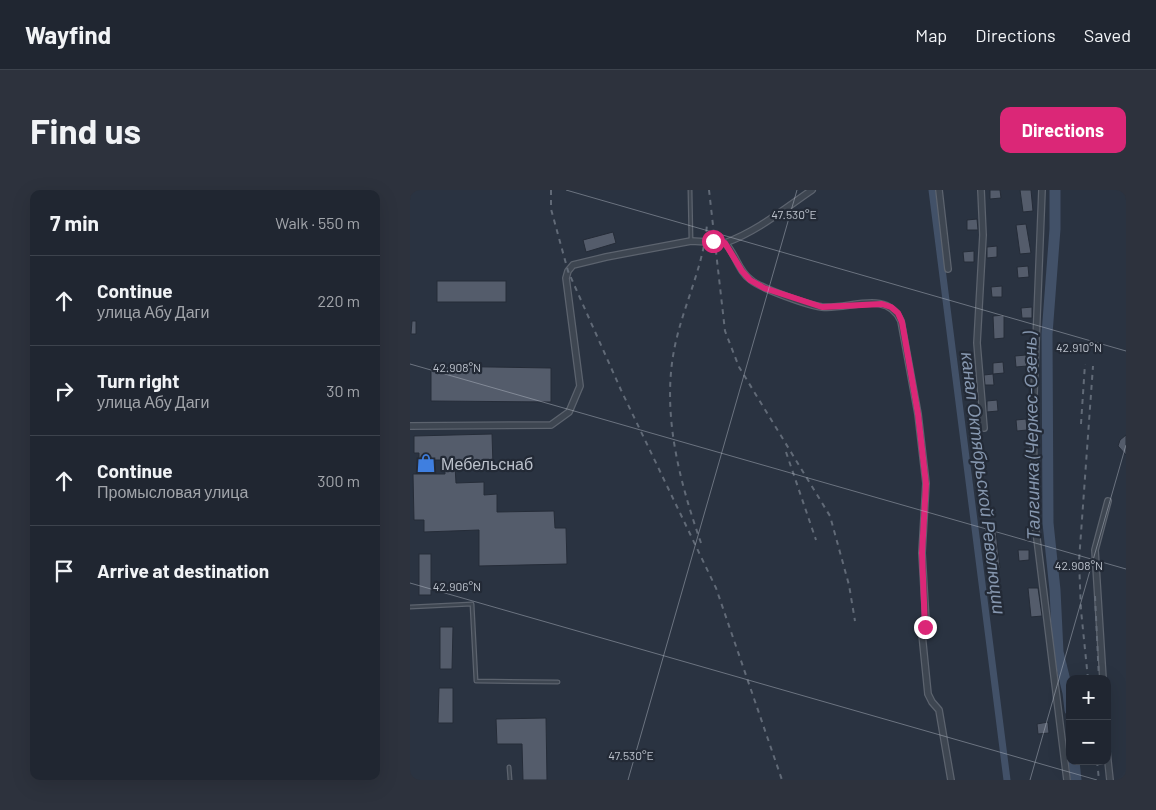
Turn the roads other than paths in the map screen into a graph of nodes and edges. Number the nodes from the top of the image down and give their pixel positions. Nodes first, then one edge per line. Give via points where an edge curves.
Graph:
1 (690, 190) edge
2 (812, 190) edge
3 (939, 190) edge
4 (981, 190) edge
5 (1042, 190) edge
6 (691, 241) junction
7 (725, 243) junction
8 (948, 269) dead end
9 (410, 426) edge
10 (984, 428) dead end
11 (1108, 501) dead end
12 (410, 607) edge
13 (1103, 675) edge
14 (558, 682) dead end
15 (1108, 765) edge
16 (510, 767) dead end
17 (510, 780) edge
18 (952, 780) edge
19 (1067, 780) edge
20 (1110, 780) edge

1 - 6 lane
2 - 7 street via 752,232
3 - 8 street
4 - 10 street via 983,234 977,343
5 - 19 street via 1033,418 1035,523
6 - 7 street
6 - 9 street via 606,257 573,266 568,271 566,278 580,386 569,412 551,425
7 - 18 street via 742,271 764,288 822,307 872,303 891,307 902,322 926,484 922,553 926,622 922,634 928,694 940,710
11 - 13 street via 1095,550
12 - 14 lane via 472,604 476,680
15 - 20 street
16 - 17 lane

